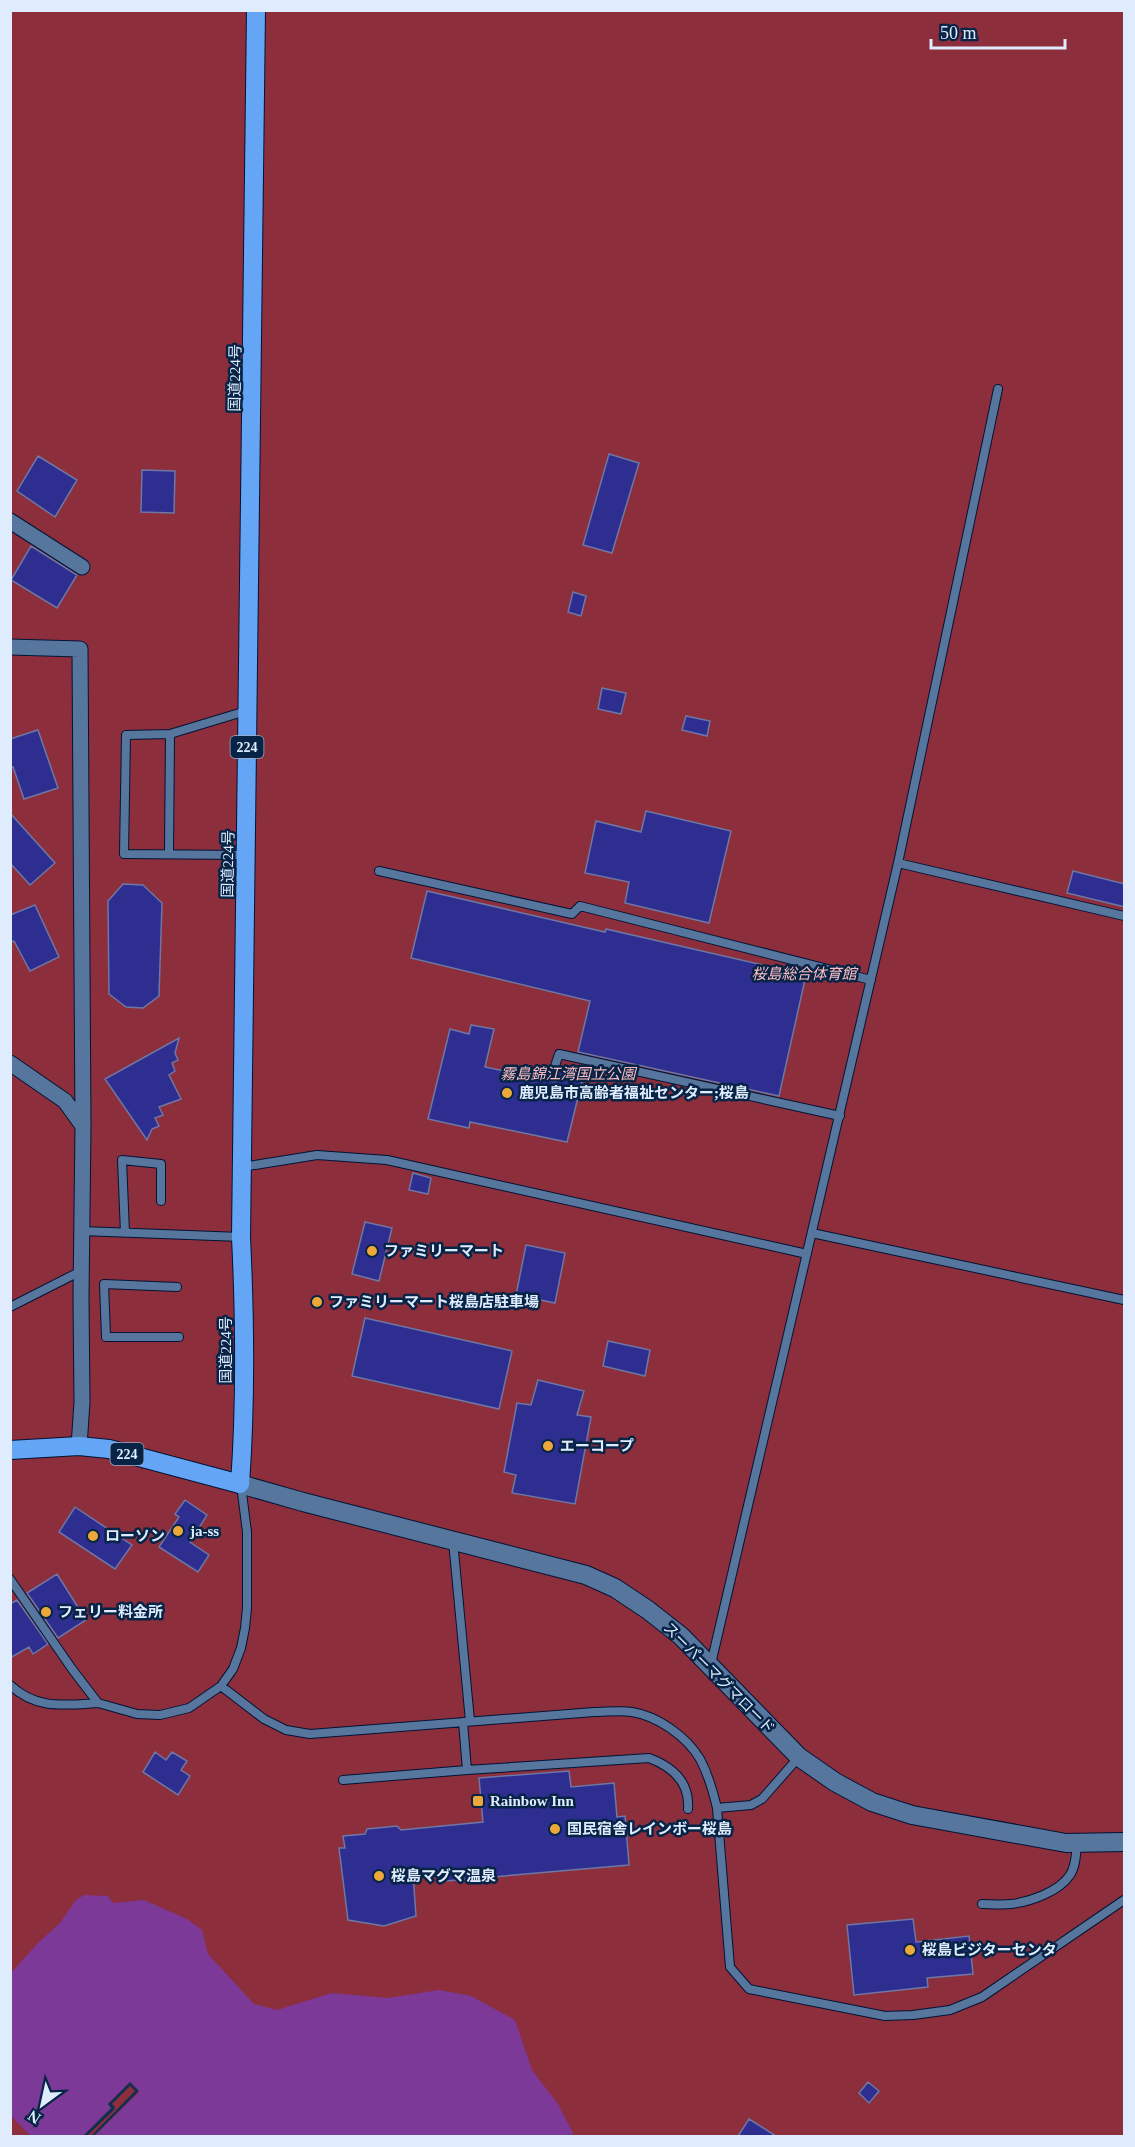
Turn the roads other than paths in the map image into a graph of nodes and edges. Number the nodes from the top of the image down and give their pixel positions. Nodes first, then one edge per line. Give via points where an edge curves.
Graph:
1 (256, 10) edge
2 (998, 389) dead end
3 (12, 526) edge
4 (82, 567) dead end
5 (10, 646) edge
6 (248, 710) junction
7 (170, 734) junction
8 (169, 853) junction
9 (246, 855) junction
10 (898, 863) junction
11 (379, 872) dead end
12 (1125, 916) edge
13 (871, 980) junction
14 (10, 1063) edge
15 (552, 1075) dead end
16 (840, 1116) junction
17 (83, 1126) junction
18 (242, 1167) junction
19 (161, 1201) dead end
20 (82, 1231) junction
21 (124, 1233) junction
22 (812, 1233) junction
23 (242, 1237) junction
24 (807, 1254) junction
25 (81, 1271) junction
26 (177, 1287) dead end
27 (1125, 1300) edge
28 (10, 1307) edge
29 (179, 1337) dead end
30 (79, 1446) junction
31 (10, 1450) edge
32 (240, 1484) junction
33 (452, 1540) junction
34 (10, 1579) edge
35 (710, 1667) junction
36 (10, 1685) edge
37 (221, 1686) junction
38 (98, 1703) junction
39 (467, 1722) junction
40 (799, 1757) junction
41 (466, 1770) junction
42 (342, 1780) dead end
43 (717, 1808) junction
44 (688, 1809) dead end
45 (1125, 1842) edge
46 (1077, 1843) junction
47 (1125, 1900) edge
48 (982, 1904) dead end

1 - 6 highway, 国道224号 / 224
2 - 10 lane
3 - 4 street
5 - 17 street via 80,649
6 - 7 lane
6 - 9 highway, 国道224号 / 224
7 - 8 lane
7 - 8 lane via 126,735 124,854
8 - 9 lane
9 - 18 highway, 国道224号 / 224
10 - 12 lane
10 - 13 lane
11 - 13 lane via 572,914 580,906
13 - 16 lane
14 - 17 street via 65,1101
15 - 16 lane via 559,1054
16 - 22 lane
17 - 20 street
18 - 23 highway, 国道224号 / 224
18 - 24 lane via 317,1155 387,1160
19 - 21 lane via 161,1164 122,1160
20 - 21 lane
20 - 25 street
21 - 23 lane
22 - 24 lane
22 - 27 lane
23 - 32 highway, 国道224号 / 224 via 246,1344
24 - 35 lane
25 - 28 lane
25 - 30 street
26 - 29 lane via 104,1284 106,1337
30 - 31 highway, 224
30 - 32 highway, 224 via 109,1449
32 - 33 street, スーパーマグマロード
32 - 37 lane via 247,1532 245,1628 233,1669
33 - 35 street, スーパーマグマロード via 586,1575 615,1588 681,1636
33 - 39 lane
34 - 38 lane
35 - 40 street, スーパーマグマロード
36 - 38 lane via 23,1697 48,1705
37 - 38 lane via 189,1708 160,1715 137,1714
37 - 39 lane via 264,1719 286,1730 310,1734
39 - 41 lane
39 - 43 lane via 594,1712 632,1712 659,1721 684,1740 699,1758
40 - 43 lane via 762,1799 751,1805
40 - 46 street, スーパーマグマロード via 872,1802 912,1815
41 - 42 lane
41 - 44 lane via 649,1758 673,1771 684,1783
43 - 47 lane via 730,1967 749,1989 885,2016 950,2010 982,1996
45 - 46 street, スーパーマグマロード
46 - 48 lane via 1076,1861 1069,1876 1055,1888 1011,1904

